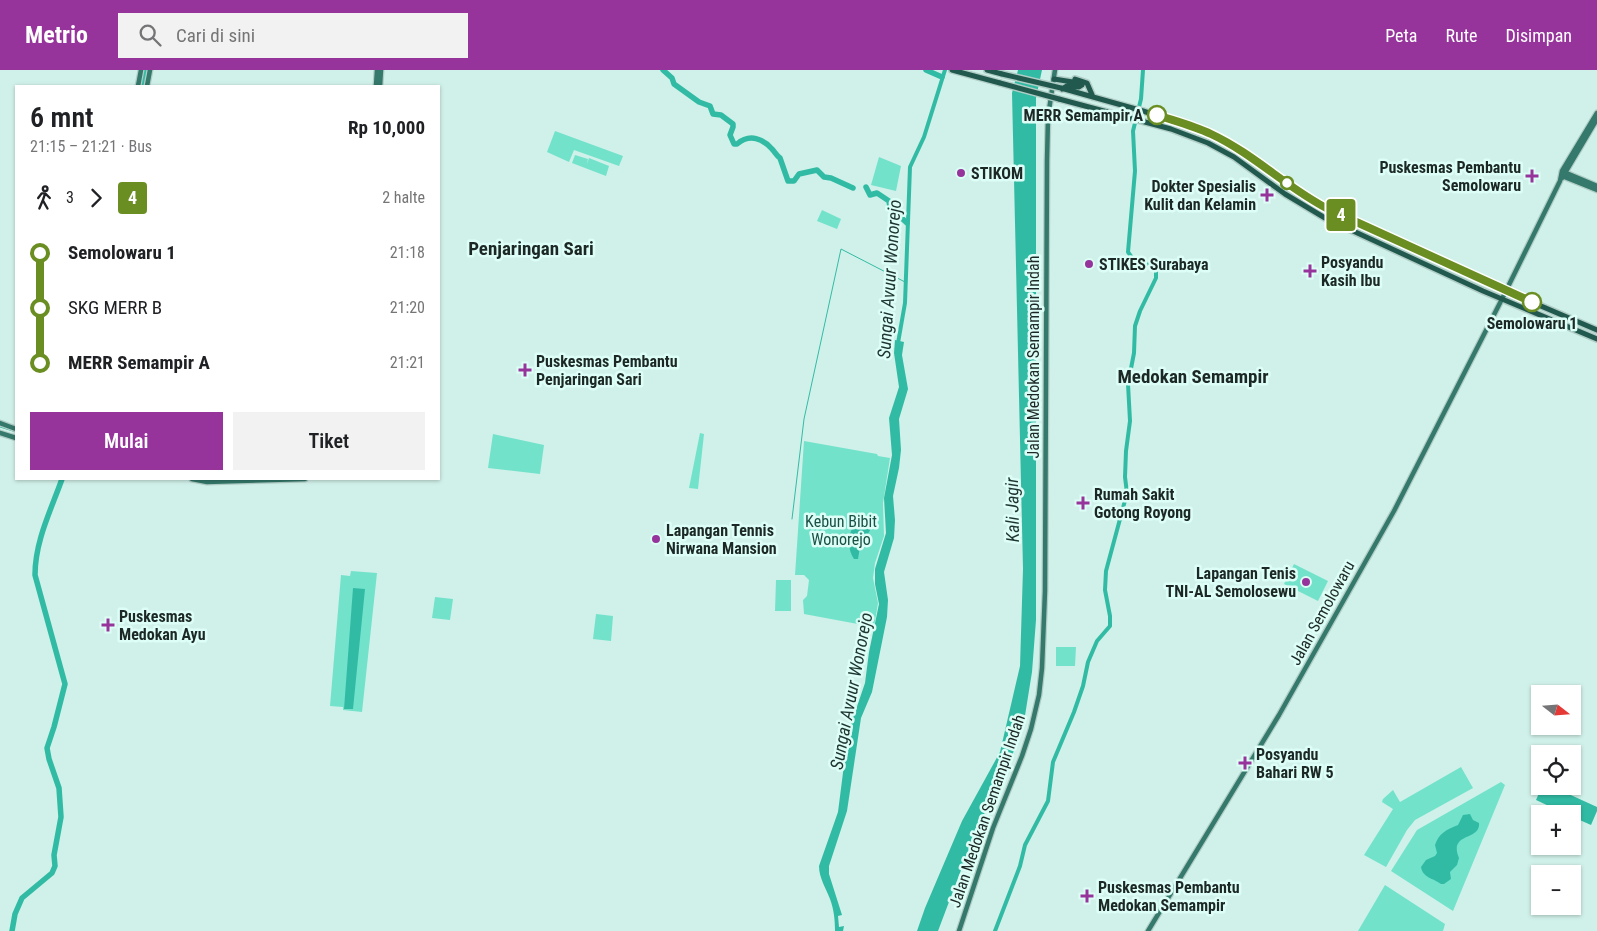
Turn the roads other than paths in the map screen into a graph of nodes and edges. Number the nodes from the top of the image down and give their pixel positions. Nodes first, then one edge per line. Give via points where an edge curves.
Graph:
1 (141, 70) edge
2 (150, 70) edge
3 (377, 70) edge
4 (381, 70) edge
5 (952, 70) edge
6 (993, 71) edge
7 (1055, 75) edge
8 (995, 81) junction
9 (138, 85) edge
10 (147, 85) edge
11 (376, 85) edge
12 (380, 85) edge
13 (1062, 89) junction
14 (1093, 98) junction
15 (1597, 112) edge
16 (1597, 119) edge
17 (1562, 175) junction
18 (1597, 186) edge
19 (1597, 190) edge
20 (1385, 236) junction
21 (1397, 242) junction
22 (1381, 245) junction
23 (1394, 251) junction
24 (1506, 291) junction
25 (1502, 299) junction
26 (1597, 330) edge
27 (1597, 339) edge
28 (0, 423) edge
29 (15, 429) edge
30 (0, 433) edge
31 (15, 438) edge
32 (197, 480) edge
33 (272, 480) edge
34 (959, 931) edge
35 (1148, 931) edge

1 - 9 street
2 - 10 street
3 - 11 street
4 - 12 street
5 - 8 main road
6 - 8 main road
6 - 13 main road, bridge
7 - 13 main road via 1082,85
7 - 14 main road via 1084,81
7 - 34 street, Jalan Medokan Semampir Indah via 1048,117 1045,591 1039,695 1022,756 993,828
8 - 22 main road, bridge via 1191,136 1234,157 1310,210
13 - 14 main road
14 - 20 main road via 1210,134 1312,200
15 - 17 street
16 - 17 street
17 - 18 street
17 - 19 street
17 - 24 street, Jalan Semolowaru
20 - 21 main road
20 - 22 main road
21 - 23 main road
21 - 24 main road
22 - 23 main road
23 - 25 main road
24 - 25 street, Jalan Semolowaru
24 - 26 main road
25 - 27 main road
25 - 35 street, Jalan Semolowaru via 1361,570 1275,722
28 - 29 street
30 - 31 street
32 - 33 street

